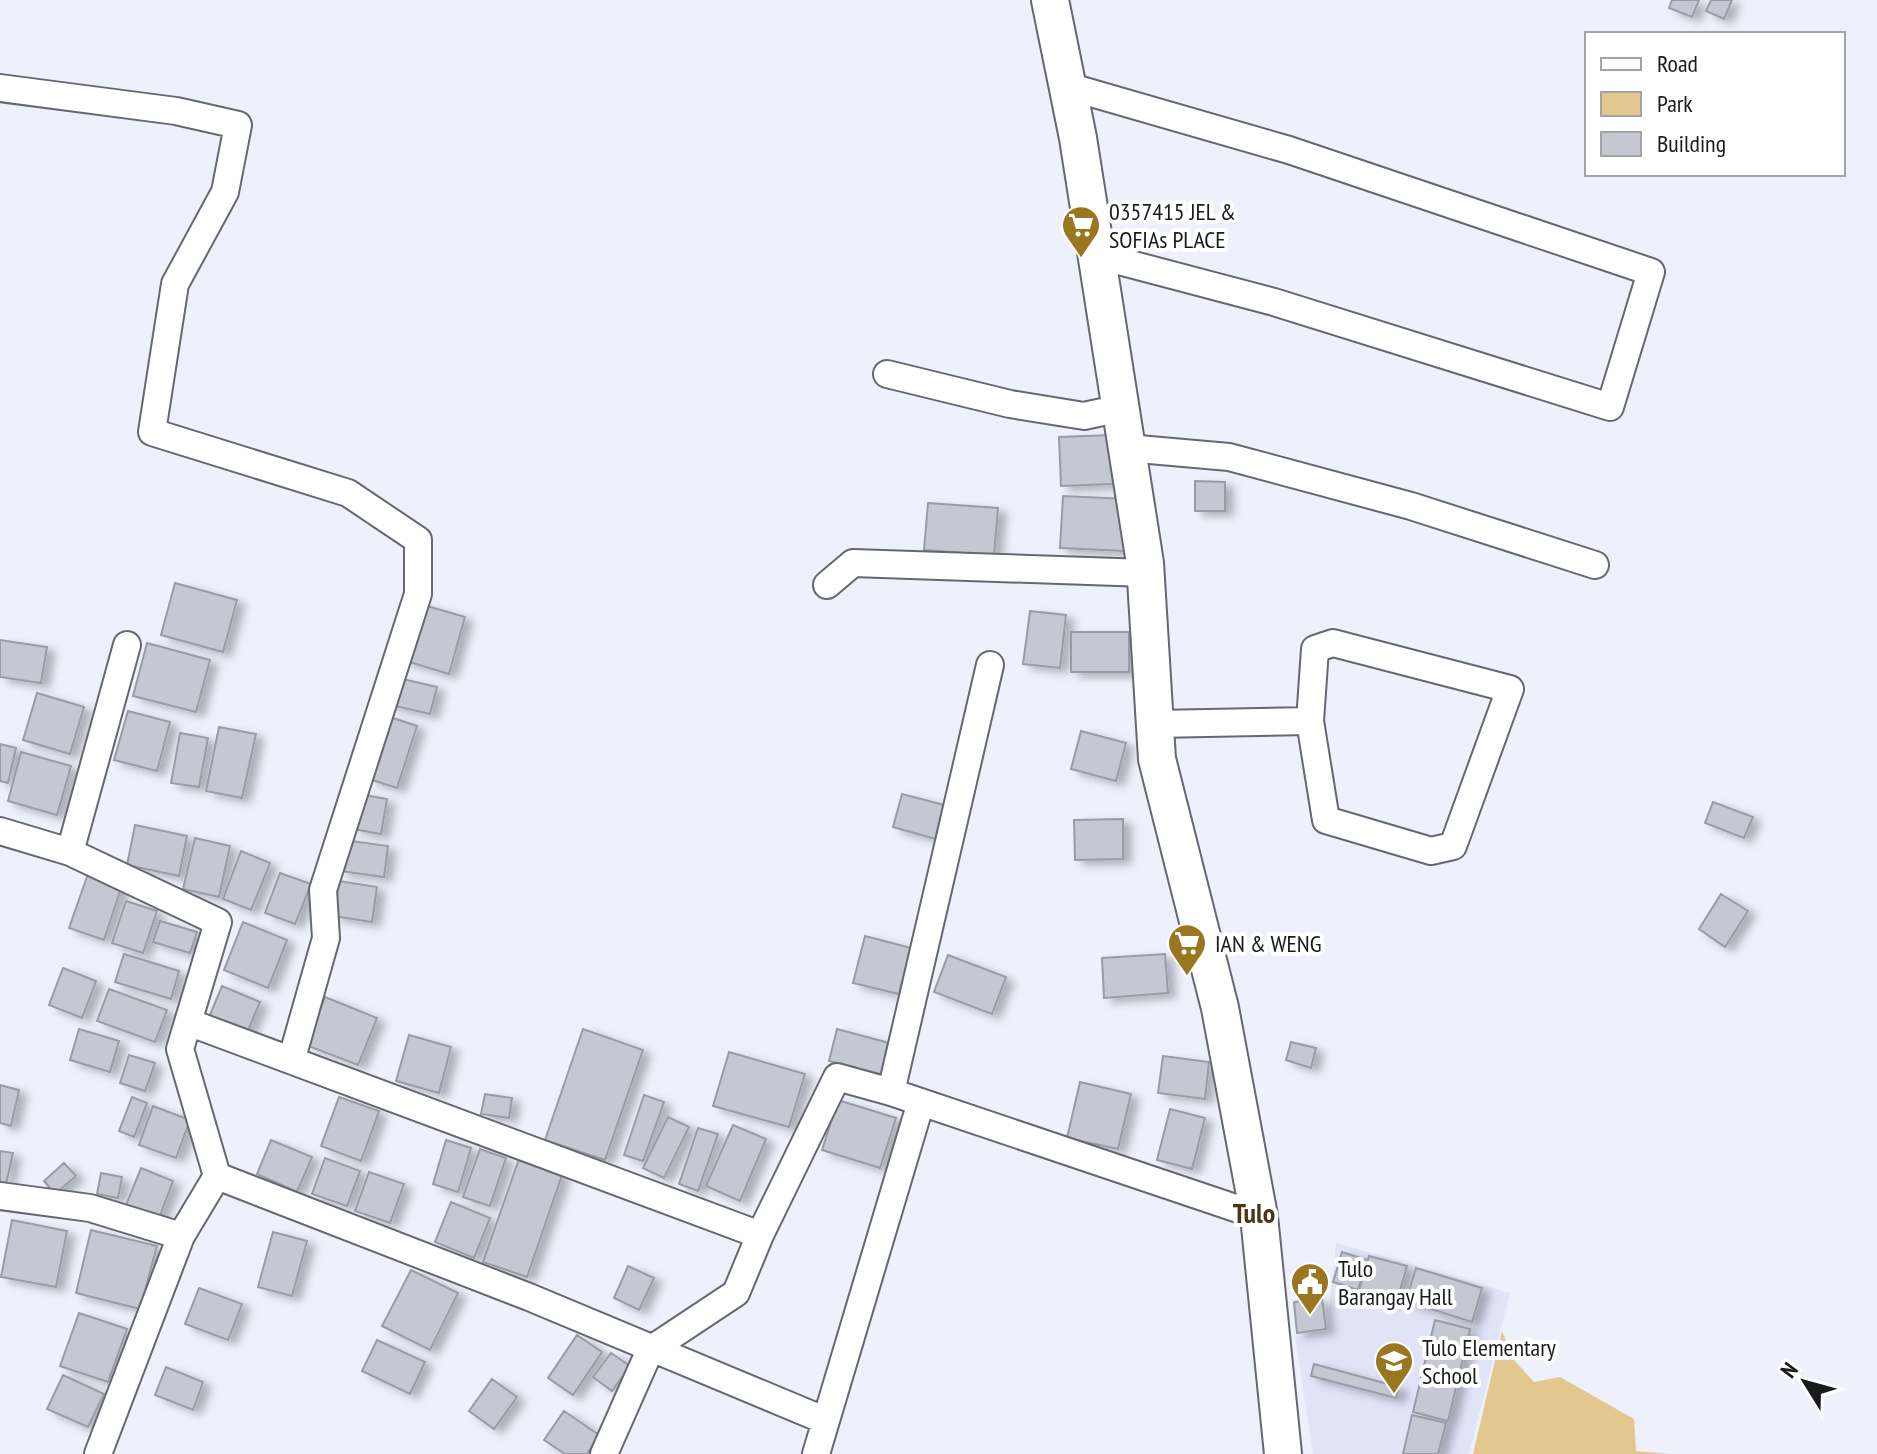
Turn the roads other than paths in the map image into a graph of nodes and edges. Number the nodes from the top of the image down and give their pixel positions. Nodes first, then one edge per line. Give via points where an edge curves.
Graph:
1 (1050, 0) edge
2 (1067, 86) junction
3 (0, 88) edge
4 (1096, 255) junction
5 (887, 374) dead end
6 (1121, 408) junction
7 (1127, 448) junction
8 (1595, 565) dead end
9 (1146, 573) junction
10 (827, 585) dead end
11 (127, 645) dead end
12 (990, 665) dead end
13 (1310, 721) junction
14 (1155, 724) junction
15 (0, 831) edge
16 (70, 852) junction
17 (188, 1022) junction
18 (292, 1058) junction
19 (891, 1092) junction
20 (921, 1102) junction
21 (217, 1176) junction
22 (0, 1196) edge
23 (1259, 1216) junction
24 (760, 1235) junction
25 (181, 1236) junction
26 (650, 1350) junction
27 (824, 1420) junction
28 (98, 1454) edge
29 (604, 1454) edge
30 (816, 1454) edge
31 (1283, 1454) edge

1 - 2 street
2 - 4 street
2 - 4 street via 1289,150 1651,272 1610,407 1274,302
3 - 18 street via 176,111 238,125 225,192 175,284 152,432 348,493 418,540 418,594 323,890 326,938
4 - 6 street
5 - 6 street via 1084,416
6 - 7 street
7 - 8 street via 1229,457 1411,506
7 - 9 street
9 - 10 street via 853,563
9 - 14 street
11 - 16 street
12 - 19 street
13 - 13 street via 1315,649 1333,643 1510,689 1453,846 1431,851 1326,820
13 - 14 street
14 - 23 street via 1157,759 1220,1008
15 - 16 street
16 - 17 street via 218,922
17 - 18 street
17 - 21 street via 180,1049
18 - 24 street
19 - 20 street
19 - 24 street via 837,1077
20 - 23 street
20 - 27 street
21 - 25 street
21 - 26 street via 529,1297
22 - 25 street via 90,1208
23 - 31 street
24 - 26 street via 736,1293
25 - 28 street
26 - 27 street
26 - 29 street
27 - 30 street

